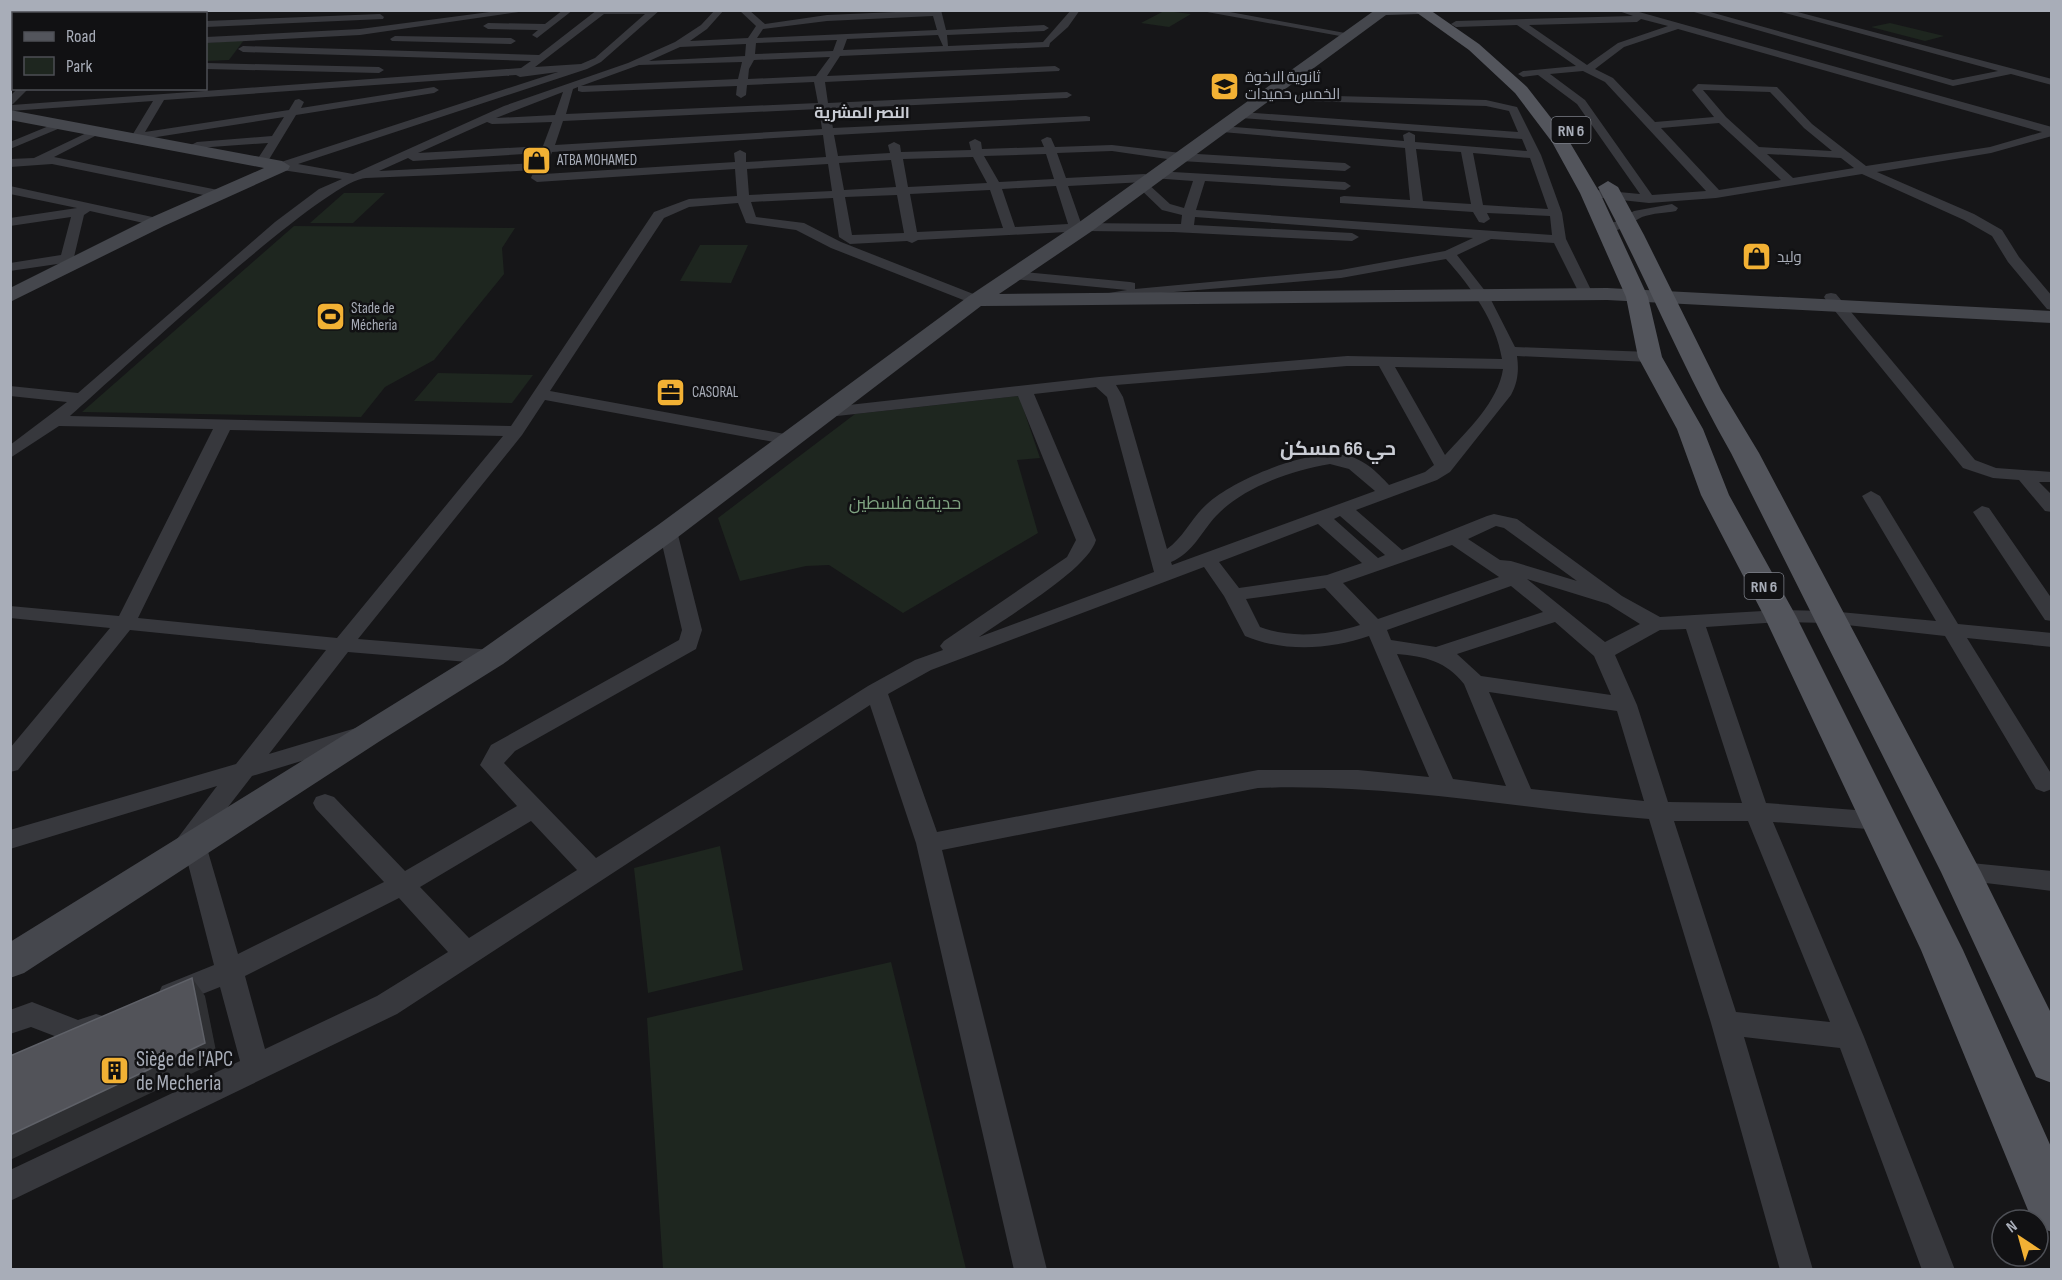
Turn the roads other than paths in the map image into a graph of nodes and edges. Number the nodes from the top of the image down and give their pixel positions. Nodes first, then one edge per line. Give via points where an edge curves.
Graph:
1 (341, 10) edge
2 (529, 10) edge
3 (720, 10) edge
4 (743, 10) edge
5 (1076, 10) edge
6 (1200, 10) edge
7 (1268, 10) edge
8 (1420, 10) edge
9 (1435, 10) edge
10 (1620, 10) edge
11 (1691, 10) edge
12 (1728, 10) edge
13 (603, 11) edge
14 (655, 11) edge
15 (1384, 11) edge
16 (93, 12) edge
17 (153, 12) edge
18 (253, 12) edge
19 (439, 12) edge
20 (936, 12) edge
21 (498, 13) edge
22 (566, 13) edge
23 (850, 13) edge
24 (821, 14) edge
25 (308, 15) edge
26 (1041, 15) dead end
27 (1712, 16) junction
28 (594, 17) junction
29 (1773, 17) edge
30 (363, 18) junction
31 (1647, 18) junction
32 (334, 19) junction
33 (1249, 19) junction
34 (260, 22) junction
35 (1519, 22) junction
36 (241, 23) junction
37 (207, 24) edge
38 (1456, 24) junction
39 (413, 26) junction
40 (476, 26) junction
41 (1747, 26) junction
42 (1835, 26) junction
43 (548, 27) junction
44 (760, 27) junction
45 (1677, 27) junction
46 (1044, 28) junction
47 (942, 32) junction
48 (349, 33) junction
49 (1351, 35) junction
50 (293, 36) junction
51 (858, 36) junction
52 (1785, 36) junction
53 (843, 37) junction
54 (249, 38) junction
55 (392, 39) junction
56 (207, 40) edge
57 (455, 40) junction
58 (751, 40) junction
59 (523, 43) junction
60 (1046, 43) junction
61 (678, 44) junction
62 (1005, 47) junction
63 (1915, 47) junction
64 (243, 49) junction
65 (947, 49) junction
66 (266, 50) junction
67 (320, 51) junction
68 (896, 52) junction
69 (369, 53) junction
70 (383, 53) junction
71 (837, 54) junction
72 (431, 55) junction
73 (444, 55) junction
74 (508, 57) junction
75 (540, 58) junction
76 (750, 58) junction
77 (1864, 58) junction
78 (590, 63) junction
79 (232, 65) junction
80 (635, 65) junction
81 (207, 66) edge
82 (294, 67) junction
83 (356, 69) junction
84 (1055, 69) junction
85 (1587, 69) junction
86 (2012, 71) junction
87 (420, 72) junction
88 (527, 72) junction
89 (1018, 72) junction
90 (1531, 73) junction
91 (952, 74) junction
92 (409, 79) junction
93 (819, 79) junction
94 (542, 81) junction
95 (373, 82) junction
96 (450, 82) junction
97 (742, 82) junction
98 (2052, 82) edge
99 (1953, 83) junction
100 (332, 85) junction
101 (308, 86) junction
102 (641, 87) junction
103 (1937, 88) dead end
104 (22, 90) edge
105 (259, 90) junction
106 (563, 90) junction
107 (231, 92) junction
108 (210, 94) junction
109 (1067, 95) junction
110 (1029, 96) junction
111 (161, 97) junction
112 (1265, 97) junction
113 (960, 100) junction
114 (10, 102) edge
115 (908, 102) junction
116 (1451, 102) junction
117 (368, 105) junction
118 (823, 105) junction
119 (10, 108) edge
120 (740, 109) junction
121 (294, 111) junction
122 (152, 112) junction
123 (132, 114) dead end
124 (10, 115) edge
125 (83, 118) dead end
126 (558, 118) junction
127 (1722, 119) junction
128 (44, 121) junction
129 (481, 121) junction
130 (1040, 121) junction
131 (1231, 122) junction
132 (61, 124) junction
133 (210, 125) junction
134 (967, 125) junction
135 (1093, 126) junction
136 (1652, 126) junction
137 (1408, 127) junction
138 (890, 128) junction
139 (97, 131) junction
140 (830, 132) junction
141 (1459, 132) junction
142 (2052, 132) edge
143 (740, 136) junction
144 (1527, 136) junction
145 (134, 137) junction
146 (278, 139) junction
147 (2052, 141) edge
148 (630, 144) junction
149 (10, 147) edge
150 (195, 147) junction
151 (1410, 147) junction
152 (1112, 148) junction
153 (547, 149) junction
154 (1757, 150) junction
155 (1051, 151) junction
156 (1467, 151) junction
157 (1344, 153) junction
158 (977, 154) junction
159 (1840, 154) junction
160 (1535, 155) junction
161 (895, 156) junction
162 (1589, 156) dead end
163 (399, 157) junction
164 (1181, 157) junction
165 (39, 159) junction
166 (833, 160) junction
167 (10, 163) edge
168 (261, 164) junction
169 (282, 166) junction
170 (540, 166) junction
171 (740, 166) junction
172 (1863, 170) junction
173 (10, 173) edge
174 (1143, 175) junction
175 (356, 176) junction
176 (1875, 176) junction
177 (1200, 177) junction
178 (1790, 182) junction
179 (1063, 184) junction
180 (995, 186) junction
181 (1345, 186) junction
182 (1601, 187) junction
183 (10, 190) edge
184 (902, 190) junction
185 (841, 193) junction
186 (218, 194) junction
187 (1716, 194) junction
188 (1649, 199) junction
189 (743, 200) junction
190 (1344, 200) junction
191 (1417, 206) junction
192 (1478, 208) junction
193 (95, 209) junction
194 (78, 213) junction
195 (1189, 213) junction
196 (1556, 213) junction
197 (10, 222) edge
198 (157, 222) junction
199 (1616, 225) junction
200 (1081, 228) junction
201 (1187, 229) junction
202 (1011, 233) junction
203 (1490, 235) junction
204 (912, 238) junction
205 (1559, 239) junction
206 (1353, 248) junction
207 (1449, 254) junction
208 (70, 261) junction
209 (10, 267) edge
210 (1014, 275) junction
211 (29, 286) junction
212 (1162, 289) junction
213 (10, 290) edge
214 (1640, 293) junction
215 (1586, 294) junction
216 (10, 296) edge
217 (1485, 296) junction
218 (1092, 299) junction
219 (976, 300) junction
220 (1834, 301) junction
221 (2052, 307) edge
222 (2052, 317) edge
223 (1510, 357) junction
224 (1650, 357) junction
225 (1383, 360) junction
226 (1099, 382) junction
227 (1666, 387) junction
228 (1708, 390) junction
229 (10, 391) edge
230 (1025, 392) junction
231 (543, 395) junction
232 (80, 398) junction
233 (828, 412) junction
234 (55, 421) junction
235 (223, 427) junction
236 (516, 431) junction
237 (790, 440) junction
238 (10, 453) edge
239 (1444, 468) junction
240 (2025, 476) junction
241 (2052, 477) edge
242 (1387, 493) junction
243 (1871, 496) dead end
244 (2052, 507) edge
245 (1343, 509) junction
246 (1983, 512) dead end
247 (1321, 517) junction
248 (668, 531) junction
249 (1455, 538) junction
250 (1399, 557) junction
251 (1489, 560) junction
252 (1209, 561) junction
253 (1375, 566) junction
254 (1163, 568) junction
255 (1514, 578) junction
256 (1330, 581) junction
257 (1234, 595) junction
258 (1615, 600) junction
259 (10, 612) edge
260 (1556, 615) junction
261 (2052, 615) edge
262 (1780, 616) junction
263 (1829, 617) junction
264 (1694, 621) junction
265 (126, 622) junction
266 (1656, 624) junction
267 (1952, 629) junction
268 (1380, 637) junction
269 (2052, 640) edge
270 (342, 645) junction
271 (1603, 652) junction
272 (1439, 653) junction
273 (492, 657) junction
274 (923, 664) junction
275 (1474, 682) junction
276 (876, 691) junction
277 (1626, 705) junction
278 (368, 733) junction
279 (10, 764) edge
280 (241, 771) junction
281 (2044, 783) dead end
282 (1444, 785) junction
283 (1522, 797) junction
284 (325, 803) dead end
285 (533, 808) junction
286 (1657, 812) junction
287 (1757, 812) junction
288 (1881, 821) junction
289 (10, 840) edge
290 (928, 843) junction
291 (185, 850) junction
292 (594, 872) junction
293 (1961, 872) junction
294 (2052, 881) edge
295 (402, 885) junction
296 (467, 954) junction
297 (10, 962) edge
298 (231, 970) junction
299 (2036, 1002) edge
300 (10, 1022) edge
301 (1725, 1023) junction
302 (1850, 1037) junction
303 (2052, 1063) edge
304 (256, 1068) junction
305 (10, 1186) edge
306 (2052, 1208) edge
307 (1030, 1269) edge
308 (1797, 1269) edge
309 (1939, 1269) edge

1 - 32 street
2 - 21 street
3 - 61 street via 704,27
4 - 44 street
5 - 60 street
6 - 33 street
7 - 33 street
8 - 15 main road
8 - 182 main road, RN 6 via 1474,47 1521,90
9 - 38 main road, RN 6
10 - 31 street
11 - 27 street
12 - 27 street
13 - 14 street
13 - 28 street
14 - 78 street
15 - 49 main road
16 - 17 street
18 - 25 street
18 - 36 street
19 - 21 street
19 - 30 street
20 - 23 street
20 - 47 street
21 - 39 street
21 - 40 street
22 - 28 street
22 - 43 street
23 - 24 street
23 - 51 street
24 - 44 street
25 - 32 street
25 - 34 street
25 - 50 street
26 - 46 street
27 - 41 street
27 - 45 street
28 - 75 street
29 - 41 street
29 - 42 street via 1795,15
30 - 32 street
30 - 48 street
31 - 35 street
31 - 45 street
33 - 49 street
34 - 36 street
34 - 54 street
35 - 38 street
35 - 85 street
36 - 37 street
38 - 90 main road, RN 6
39 - 40 street
39 - 48 street
39 - 55 street
40 - 43 street
40 - 57 street
41 - 52 street
42 - 52 street
42 - 63 street
43 - 59 street
44 - 58 street
45 - 85 street via 1621,45 1598,65
45 - 142 street
46 - 47 street
46 - 60 street
47 - 51 street
47 - 65 street
48 - 50 street
48 - 67 street
49 - 112 main road
50 - 54 street
50 - 66 street
51 - 53 street
52 - 77 street
53 - 58 street
53 - 71 street
54 - 56 street
54 - 64 street
55 - 57 street
55 - 69 street
57 - 59 street
57 - 72 street
58 - 61 street
58 - 76 street
59 - 74 street
60 - 62 street
60 - 84 street
61 - 80 street
62 - 65 street
62 - 89 street
63 - 77 street
63 - 86 street
64 - 66 street
64 - 79 street
65 - 68 street
65 - 91 street
66 - 67 street
67 - 69 street
67 - 82 street
68 - 71 street
68 - 115 street
69 - 70 street
70 - 72 street
70 - 83 street
71 - 76 street
71 - 93 street
72 - 73 street
73 - 74 street
73 - 87 street
74 - 75 street
75 - 78 street
75 - 88 street
76 - 80 street
76 - 97 street
77 - 99 street
78 - 80 street
78 - 88 street
78 - 94 street
79 - 81 street
79 - 82 street
79 - 108 street
80 - 102 street
80 - 106 street
82 - 83 street
82 - 105 street
83 - 87 street
83 - 100 street
84 - 89 street
84 - 109 street
85 - 90 street
85 - 136 street via 1609,80
86 - 98 street
86 - 99 street
87 - 92 street
88 - 94 street
88 - 96 street via 504,79
89 - 91 street
89 - 110 street
90 - 162 main road, RN 6
90 - 188 street via 1581,102
91 - 113 street
91 - 115 street
92 - 95 street
92 - 96 street
93 - 97 street
93 - 115 street
93 - 118 street
94 - 169 street via 365,133
95 - 100 street
95 - 117 street
96 - 117 street
97 - 102 street
97 - 120 street
99 - 103 street
100 - 101 street
101 - 105 street
101 - 121 street
102 - 106 street
102 - 148 street
104 - 114 street
105 - 107 street
106 - 126 street
106 - 129 street
107 - 108 street
107 - 133 street
108 - 111 street
109 - 110 street
109 - 135 street
110 - 113 street
110 - 130 street
111 - 119 street
111 - 122 street
112 - 116 street
112 - 131 main road
113 - 115 street
113 - 134 street
115 - 118 street
115 - 134 street
115 - 138 street
116 - 141 street
116 - 144 street via 1491,103 1513,109
117 - 121 street
118 - 120 street
118 - 140 street
120 - 143 street
120 - 148 street
121 - 133 street
121 - 146 street
122 - 123 street
122 - 145 street
124 - 128 main road
125 - 128 street
126 - 129 street
126 - 148 street
126 - 153 street
127 - 136 street
127 - 154 street
127 - 159 street via 1698,87 1771,88
128 - 132 main road
129 - 163 street
130 - 134 street
130 - 135 street
130 - 155 street
131 - 137 street
131 - 157 street
131 - 164 main road
132 - 139 main road
132 - 149 street
133 - 145 street
133 - 150 street
134 - 158 street
135 - 152 street
136 - 187 street
137 - 141 street
137 - 151 street
138 - 140 street
138 - 161 street
139 - 145 main road
139 - 165 street
140 - 143 street
140 - 166 street
141 - 144 street
142 - 172 street via 1990,150
143 - 148 street
143 - 171 street
144 - 160 street
145 - 150 main road
146 - 150 street
146 - 168 street
147 - 176 street via 2005,155
148 - 153 street
148 - 170 street via 539,179 536,178
148 - 171 street
150 - 168 main road
151 - 156 street
151 - 157 street
151 - 191 street
152 - 155 street
152 - 164 street
152 - 174 street
153 - 163 street
153 - 170 street
154 - 159 street
154 - 178 street
155 - 158 street
155 - 179 street
156 - 160 street
156 - 192 street
157 - 164 street
157 - 181 street
158 - 161 street
158 - 180 street
159 - 172 street
160 - 196 street
161 - 166 street
161 - 184 street
163 - 175 street
164 - 174 main road
165 - 167 street
165 - 173 street
165 - 186 street
166 - 171 street
166 - 185 street
168 - 169 main road
169 - 175 street
169 - 186 main road
170 - 175 street
171 - 189 street
172 - 176 street
172 - 178 street
174 - 177 street
174 - 179 street
174 - 195 street via 1170,210
174 - 200 main road
175 - 232 street via 323,192 280,225
176 - 199 street via 1639,214
176 - 221 street via 1997,233
177 - 181 street
177 - 195 street
178 - 187 street
179 - 180 street
179 - 200 street
180 - 184 street
180 - 202 street
181 - 190 street
182 - 188 street
182 - 199 main road, RN 6
183 - 193 street
184 - 185 street
184 - 204 street
185 - 189 street
185 - 204 street via 846,237 850,240
186 - 198 main road
187 - 188 street
189 - 219 street via 751,219 799,226 836,245
189 - 231 street via 683,205 659,214
190 - 191 street
190 - 206 street
191 - 192 street
192 - 196 street
192 - 203 street
193 - 194 street
193 - 198 street
194 - 197 street
194 - 208 street
195 - 201 street
195 - 206 street
196 - 205 street
198 - 208 main road
199 - 214 main road, RN 6
200 - 201 street
200 - 202 street
200 - 210 main road
201 - 206 street
202 - 204 street
203 - 205 street
203 - 206 street
203 - 207 street
205 - 215 street
206 - 207 street
206 - 212 street via 1318,277
207 - 217 street
208 - 209 street
208 - 211 main road
210 - 212 street
210 - 219 main road
211 - 213 street
211 - 216 main road
212 - 218 street
214 - 215 main road
214 - 220 main road
214 - 224 main road, RN 6
214 - 228 main road, RN 6
215 - 217 main road
217 - 218 main road
217 - 223 street
218 - 219 main road
219 - 233 main road
220 - 221 main road
220 - 222 main road
220 - 240 street via 1970,464 1982,470
223 - 224 street
223 - 225 street
223 - 239 street via 1509,380 1502,398
224 - 227 main road, RN 6
225 - 226 street
225 - 239 street
226 - 230 street
226 - 254 street via 1112,390 1115,397
227 - 228 main road
227 - 262 main road, RN 6 via 1690,429 1715,495
228 - 263 main road, RN 6 via 1745,453
229 - 232 street
230 - 233 street
230 - 274 street via 1086,540 1084,548 1074,561
231 - 236 street
231 - 237 street
232 - 234 street
233 - 237 main road
234 - 235 street
234 - 238 street
235 - 236 street
235 - 265 street
236 - 270 street
237 - 248 main road
239 - 242 street
240 - 241 street
240 - 244 street
242 - 245 street
242 - 254 street via 1346,460 1310,462 1229,497 1207,514
243 - 267 street
245 - 247 street
245 - 250 street
246 - 261 street
247 - 252 street
247 - 253 street
248 - 273 main road
248 - 285 street via 692,630 689,644 499,751 492,765
249 - 250 street
249 - 251 street
249 - 258 street via 1494,520 1504,521
250 - 253 street
251 - 255 street
251 - 258 street
252 - 254 street
252 - 257 street
253 - 256 street
254 - 274 street
255 - 260 street
255 - 268 street
256 - 257 street
256 - 268 street
257 - 268 street via 1252,631 1268,638
258 - 266 street
259 - 265 street
260 - 271 street
260 - 272 street
262 - 263 street
262 - 264 street
262 - 288 main road, RN 6
263 - 267 street
263 - 293 main road, RN 6
264 - 266 street
264 - 287 street
265 - 270 street
265 - 279 street
266 - 271 street
267 - 269 street
267 - 281 street
268 - 272 street
268 - 282 street
270 - 273 street
270 - 280 street
271 - 277 street
272 - 275 street via 1466,670
273 - 278 main road
274 - 276 street
275 - 277 street
275 - 283 street
276 - 290 street
276 - 292 street
277 - 286 street
278 - 280 street
278 - 291 main road
280 - 289 street
280 - 291 street
282 - 283 street
282 - 290 street via 1311,775 1258,779
283 - 286 street
284 - 295 street
285 - 292 street
285 - 295 street
286 - 287 street
286 - 301 street
287 - 288 street
287 - 302 street
288 - 306 main road, RN 6 via 1942,950
290 - 307 street
291 - 297 main road
291 - 298 street
292 - 296 street
293 - 294 street
293 - 299 main road, RN 6
295 - 296 street
295 - 298 street
296 - 304 street via 387,1005
298 - 300 street via 78,1034 32,1014
298 - 304 street
299 - 303 main road, RN 6
301 - 302 street
301 - 308 street
302 - 309 street
304 - 305 street

